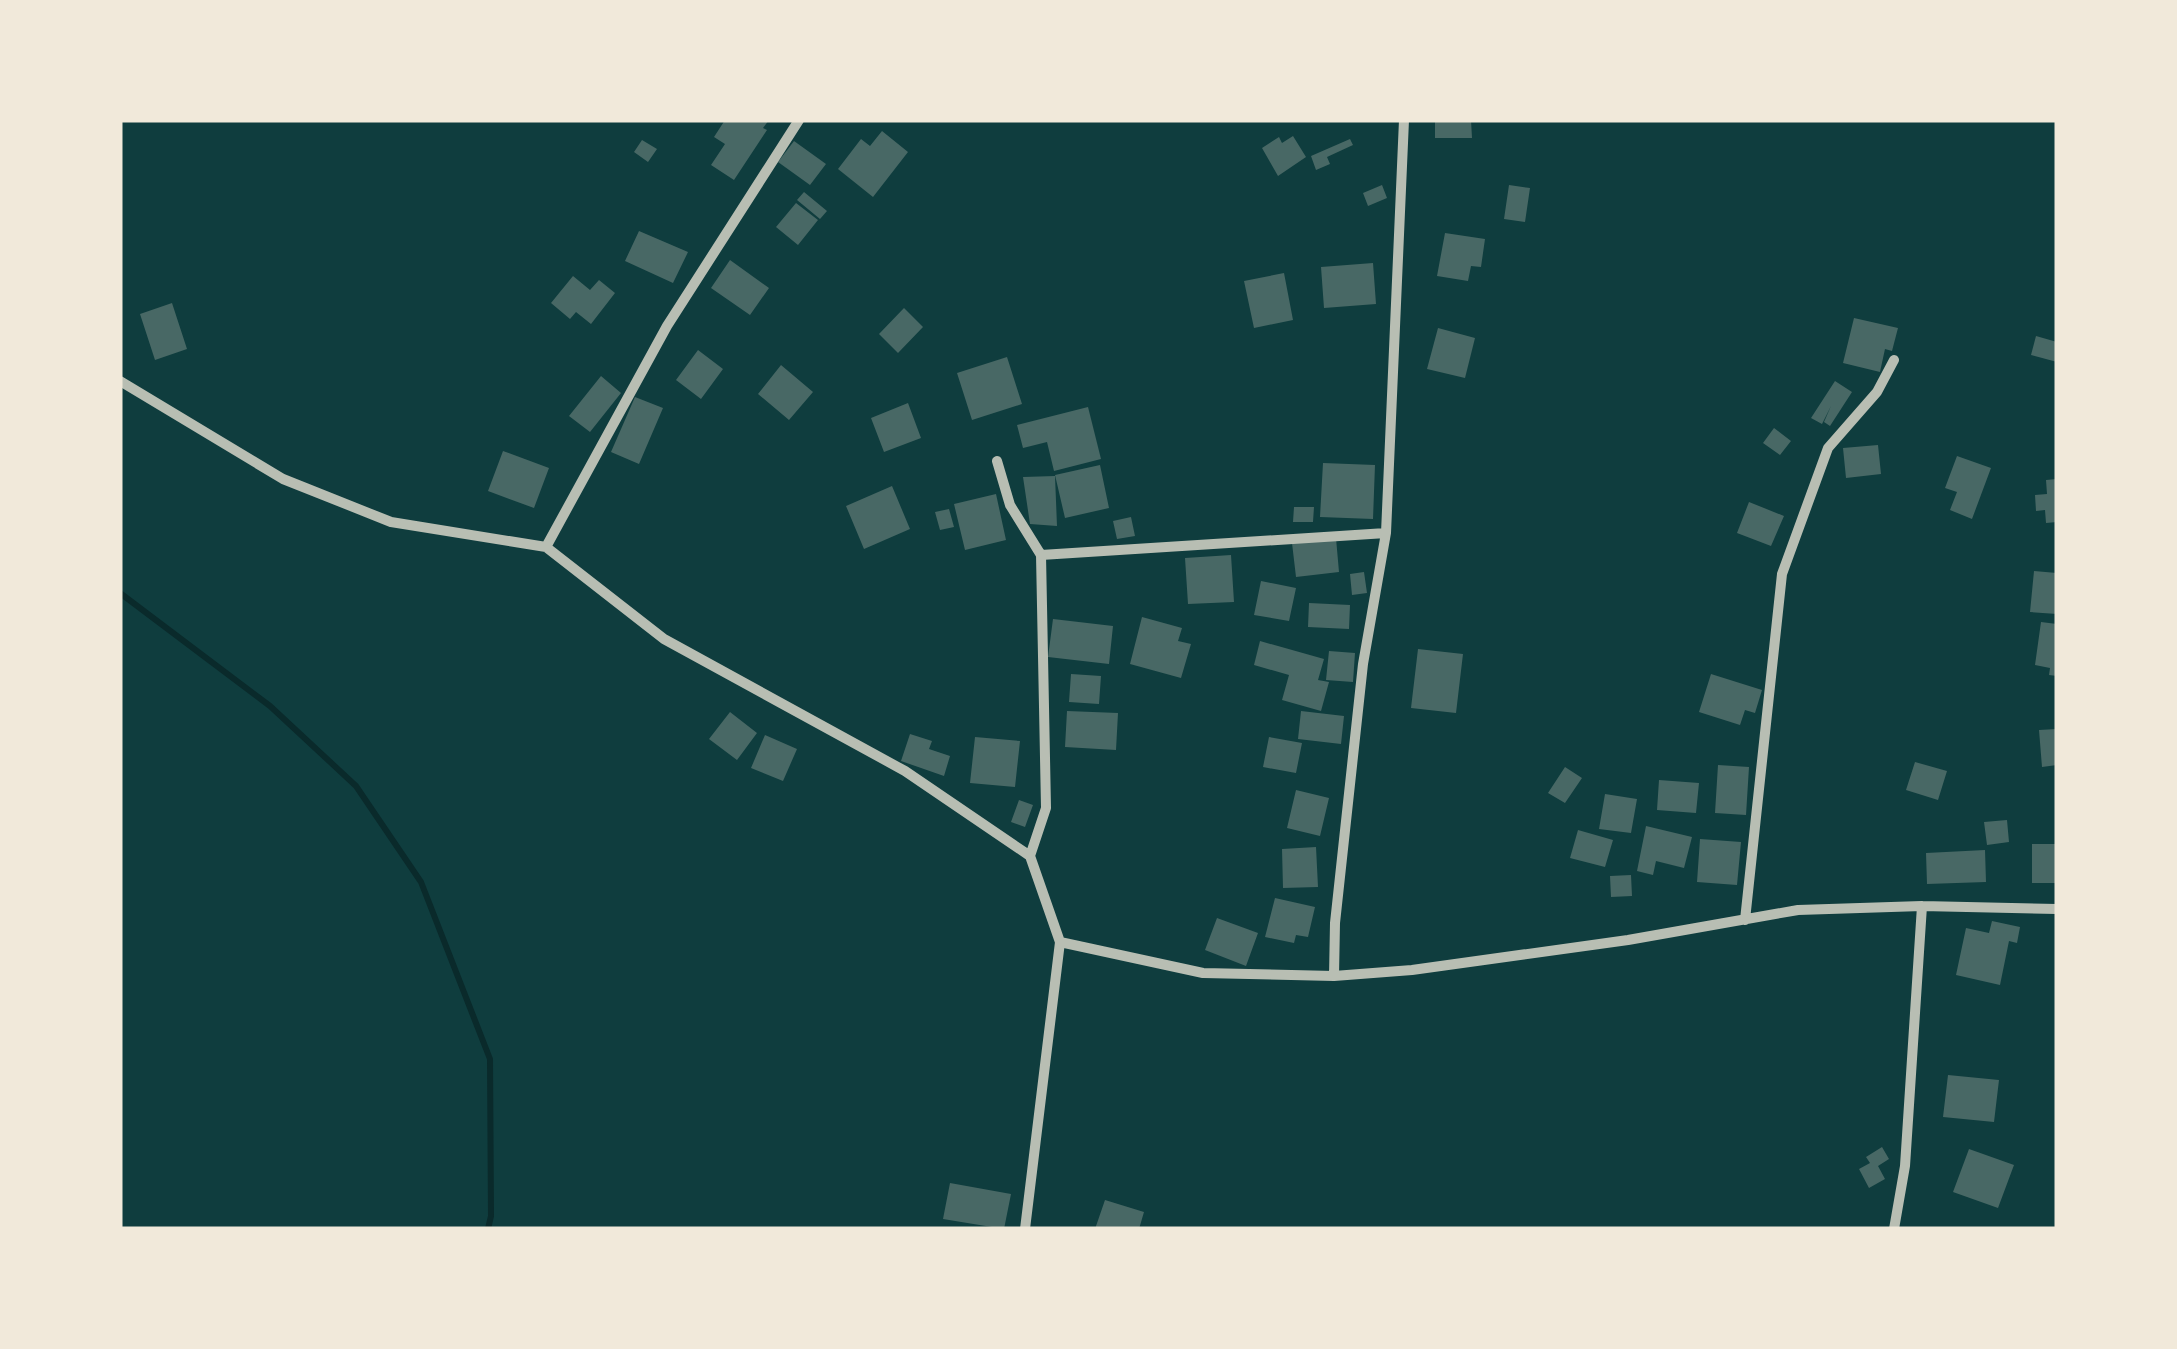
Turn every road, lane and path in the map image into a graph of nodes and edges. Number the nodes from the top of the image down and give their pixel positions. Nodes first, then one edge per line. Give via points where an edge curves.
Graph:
1 (799, 120) edge
2 (1404, 120) edge
3 (1894, 360) dead end
4 (120, 381) edge
5 (997, 461) dead end
6 (1386, 533) junction
7 (546, 547) junction
8 (1040, 555) junction
9 (1030, 856) junction
10 (1922, 906) junction
11 (2057, 909) edge
12 (1745, 920) junction
13 (1060, 942) junction
14 (1334, 976) junction
15 (1026, 1229) edge
16 (1894, 1229) edge

1 - 7 street via 668,326
2 - 6 street
3 - 12 street via 1877,392 1828,448 1782,574
4 - 7 street via 283,479 391,522
5 - 8 street via 1010,505
6 - 8 street
6 - 14 street via 1363,664
7 - 9 street via 664,639 905,771
8 - 9 street via 1046,808
9 - 13 street
10 - 11 street
10 - 12 street via 1798,910
10 - 16 street via 1905,1166
12 - 14 street
13 - 14 street via 1204,973
13 - 15 street

